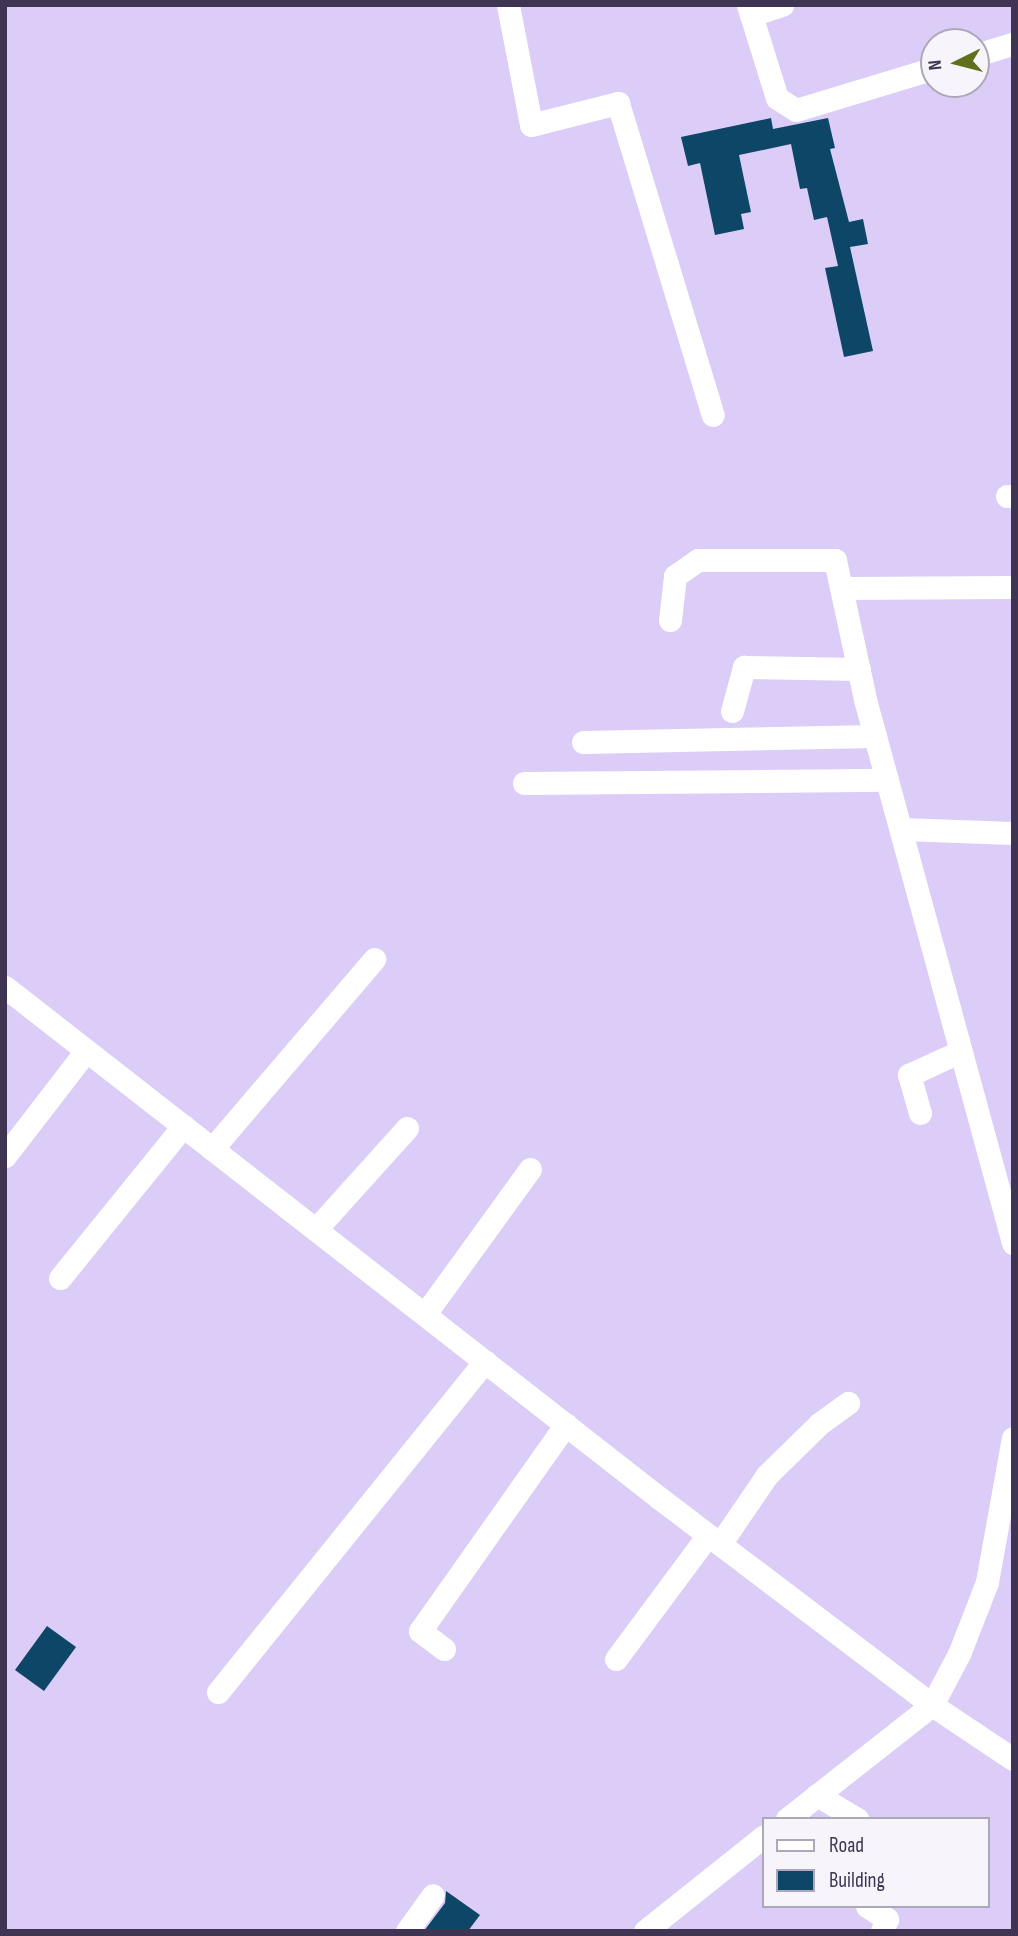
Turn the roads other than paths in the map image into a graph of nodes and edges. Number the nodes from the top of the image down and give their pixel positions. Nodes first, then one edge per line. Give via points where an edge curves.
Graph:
1 (508, 5) edge
2 (782, 5) edge
3 (750, 10) edge
4 (1013, 44) edge
5 (990, 51) edge
6 (920, 72) edge
7 (713, 415) dead end
8 (1013, 587) edge
9 (842, 588) junction
10 (670, 620) dead end
11 (859, 669) junction
12 (732, 711) dead end
13 (875, 736) junction
14 (583, 742) dead end
15 (887, 780) junction
16 (524, 783) dead end
17 (901, 830) junction
18 (1013, 832) edge
19 (374, 959) dead end
20 (5, 987) edge
21 (86, 1051) junction
22 (961, 1051) junction
23 (920, 1113) dead end
24 (183, 1126) junction
25 (407, 1128) dead end
26 (212, 1149) junction
27 (5, 1156) edge
28 (530, 1169) dead end
29 (316, 1229) junction
30 (1013, 1243) edge
31 (60, 1278) dead end
32 (425, 1314) junction
33 (485, 1361) junction
34 (848, 1403) dead end
35 (566, 1424) junction
36 (1013, 1438) edge
37 (714, 1539) junction
38 (444, 1649) dead end
39 (616, 1659) dead end
40 (218, 1692) dead end
41 (932, 1705) junction
42 (1013, 1759) edge
43 (817, 1794) junction
44 (789, 1817) edge
45 (855, 1817) edge
46 (762, 1840) edge
47 (433, 1895) dead end
48 (870, 1908) edge
49 (407, 1931) edge
50 (645, 1931) edge
51 (881, 1931) edge

1 - 7 street via 531,125 618,103
2 - 3 street
3 - 6 street via 777,98 796,110
4 - 5 street
8 - 9 street
9 - 10 street via 835,560 698,560 675,576
9 - 11 street
11 - 12 street via 744,667
11 - 13 street
13 - 14 street
13 - 15 street
15 - 16 street
15 - 17 street
17 - 18 street
17 - 22 street
19 - 26 street
20 - 21 street
21 - 24 street
21 - 27 street
22 - 23 street via 909,1075
22 - 30 street
24 - 26 street
24 - 31 street
25 - 29 street
26 - 29 street
28 - 32 street
29 - 32 street
32 - 33 street
33 - 35 street
33 - 40 street
34 - 37 street via 818,1424
35 - 37 street
35 - 38 street via 420,1631
36 - 41 street via 987,1581 959,1654
37 - 39 street
37 - 41 street
41 - 42 street
41 - 43 street
43 - 44 street
43 - 45 street
46 - 50 street
47 - 49 street
48 - 51 street via 887,1919

